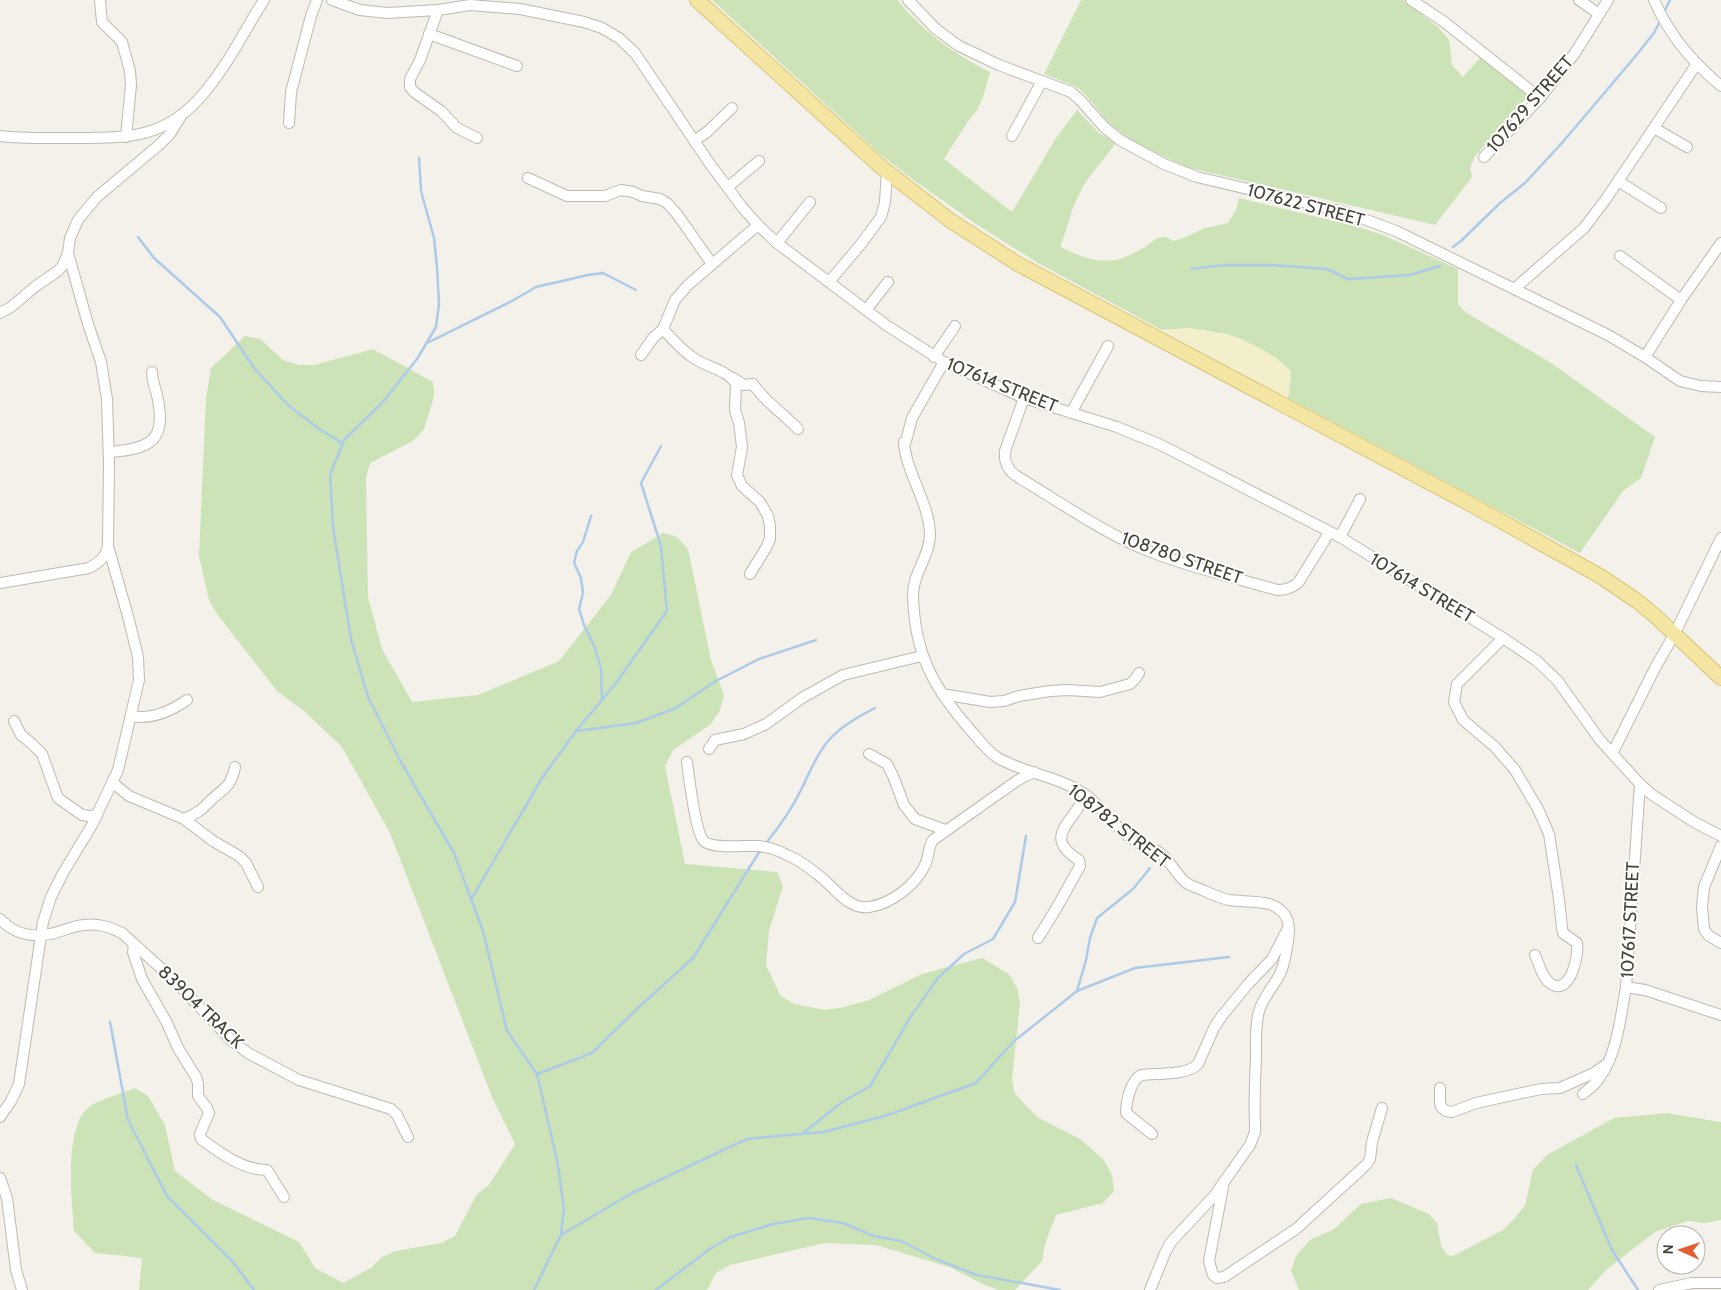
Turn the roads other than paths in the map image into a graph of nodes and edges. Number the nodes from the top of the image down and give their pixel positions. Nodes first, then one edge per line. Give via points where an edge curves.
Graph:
1 (100, 0) edge
2 (264, 0) edge
3 (317, 0) edge
4 (332, 0) edge
5 (697, 0) edge
6 (908, 0) edge
7 (1411, 0) edge
8 (1579, 0) edge
9 (1608, 0) edge
10 (470, 3) edge
11 (521, 5) edge
12 (1658, 8) edge
13 (438, 10) junction
14 (1600, 14) junction
15 (429, 34) junction
16 (1696, 65) junction
17 (517, 66) dead end
18 (1042, 81) junction
19 (1721, 86) edge
20 (1540, 98) junction
21 (732, 108) dead end
22 (181, 116) junction
23 (290, 123) dead end
24 (1654, 128) junction
25 (0, 136) edge
26 (1012, 136) dead end
27 (126, 137) junction
28 (477, 138) dead end
29 (694, 140) junction
30 (1687, 147) dead end
31 (1484, 158) dead end
32 (758, 161) dead end
33 (887, 171) junction
34 (528, 178) dead end
35 (1618, 181) junction
36 (728, 187) junction
37 (810, 202) dead end
38 (1661, 208) dead end
39 (758, 225) junction
40 (777, 243) junction
41 (1721, 243) edge
42 (68, 253) junction
43 (1718, 253) edge
44 (1620, 256) dead end
45 (712, 264) junction
46 (829, 282) junction
47 (888, 282) dead end
48 (1514, 289) junction
49 (1681, 300) junction
50 (866, 310) junction
51 (0, 313) edge
52 (955, 326) dead end
53 (663, 329) junction
54 (1108, 346) dead end
55 (641, 355) dead end
56 (934, 357) junction
57 (1645, 357) junction
58 (944, 362) junction
59 (152, 372) dead end
60 (731, 377) junction
61 (1721, 387) edge
62 (1024, 398) junction
63 (1071, 413) junction
64 (798, 430) dead end
65 (109, 452) junction
66 (1360, 499) dead end
67 (1329, 533) junction
68 (1340, 538) junction
69 (1721, 538) edge
70 (108, 546) junction
71 (750, 574) dead end
72 (0, 583) edge
73 (1675, 633) junction
74 (1503, 638) junction
75 (922, 656) junction
76 (1139, 673) dead end
77 (1721, 678) edge
78 (942, 694) junction
79 (186, 700) dead end
80 (131, 716) junction
81 (14, 721) dead end
82 (709, 749) dead end
83 (1613, 752) junction
84 (870, 754) dead end
85 (687, 762) dead end
86 (234, 767) dead end
87 (1034, 772) junction
88 (112, 782) junction
89 (1640, 784) junction
90 (1085, 795) junction
91 (97, 815) junction
92 (184, 819) junction
93 (945, 830) junction
94 (1721, 836) edge
95 (1721, 846) edge
96 (258, 887) dead end
97 (0, 919) edge
98 (1288, 927) junction
99 (40, 935) junction
100 (1038, 938) dead end
101 (1721, 943) edge
102 (134, 944) junction
103 (1535, 955) dead end
104 (1626, 987) junction
105 (1721, 1015) edge
106 (1608, 1062) junction
107 (1440, 1088) dead end
108 (1583, 1094) dead end
109 (1382, 1108) dead end
110 (1, 1116) edge
111 (1152, 1134) dead end
112 (408, 1137) dead end
113 (0, 1178) edge
114 (1223, 1183) junction
115 (284, 1197) dead end
116 (1721, 1283) edge
117 (22, 1290) edge
118 (1150, 1290) edge
119 (1659, 1290) edge

1 - 27 street via 102,22 122,42 130,71
2 - 22 street via 203,95
3 - 23 street via 291,92
4 - 13 street, 107614 STREET via 377,13
5 - 33 main road
6 - 18 street, 107622 STREET via 936,29 960,46
7 - 20 street via 1443,21
8 - 14 street
9 - 14 street, 107629 STREET
10 - 11 street, 107614 STREET
10 - 13 street, 107614 STREET
11 - 29 street, 107614 STREET via 602,28 620,38 641,61
12 - 16 street via 1676,40
13 - 15 street
14 - 20 street, 107629 STREET
15 - 17 street
15 - 28 street via 410,79 410,87 442,110 457,128
16 - 19 street
16 - 24 street
18 - 26 street
18 - 48 street, 107622 STREET via 1071,92 1120,140 1175,170 1345,212 1396,231
20 - 31 street, 107629 STREET
21 - 29 street
22 - 27 street via 158,129
22 - 42 street via 159,145 96,196 84,210 70,238
24 - 30 street
24 - 35 street
25 - 27 street
29 - 36 street, 107614 STREET
32 - 36 street
33 - 46 street via 881,217
33 - 73 main road via 952,221 1018,264 1600,576
34 - 45 street via 567,196 604,196 621,190 660,199 677,214
35 - 38 street
35 - 48 street via 1584,228
36 - 39 street, 107614 STREET
37 - 40 street
39 - 40 street, 107614 STREET
39 - 45 street
40 - 46 street, 107614 STREET
41 - 43 street
42 - 51 street via 58,271
42 - 65 street via 101,362 107,399
43 - 49 street
44 - 49 street
45 - 53 street via 678,295
46 - 50 street, 107614 STREET
47 - 50 street
48 - 57 street, 107622 STREET
49 - 57 street
50 - 56 street, 107614 STREET
52 - 56 street, 107614 STREET
53 - 55 street
53 - 60 street via 695,359
54 - 63 street, 107614 STREET
56 - 58 street, 107614 STREET
57 - 61 street, 107622 STREET via 1686,384
58 - 62 street, 107614 STREET
58 - 75 street, 108782 STREET via 912,418 904,442 930,533 914,580 913,593
59 - 65 street via 161,416 157,435 136,448
60 - 64 street via 744,385 752,384
60 - 71 street via 736,387 735,410 742,447 737,475 742,486 760,502 770,526 770,539
62 - 63 street, 107614 STREET
62 - 67 street, 108780 STREET via 1005,452 1005,461 1011,472 1120,538 1199,567 1284,590 1298,582
63 - 67 street, 107614 STREET via 1161,445
65 - 70 street
66 - 68 street
67 - 68 street, 107614 STREET
68 - 74 street, 107614 STREET
69 - 73 street
70 - 72 street via 104,557 89,568
70 - 80 street via 138,657 139,680
73 - 77 main road
73 - 83 street
74 - 83 street, 107614 STREET via 1537,661 1557,680 1600,740
74 - 103 street via 1457,684 1454,702 1463,720 1516,770 1549,834 1563,933 1577,944 1577,956 1570,977 1556,986 1544,976
75 - 78 street, 108782 STREET
75 - 82 street via 843,675 802,698 766,724 744,734 715,740
76 - 78 street via 1130,684 1100,692 1050,690 990,702
78 - 87 street, 108782 STREET via 997,758
79 - 80 street via 170,710 148,717
80 - 88 street
81 - 91 street via 21,736 42,754 58,798 82,815
83 - 89 street, 107614 STREET
84 - 93 street via 887,764 904,805 915,820
85 - 93 street via 696,819 704,842 775,849 792,857 859,907 883,903 909,888 925,865 932,841
86 - 92 street via 227,787 202,810
87 - 90 street, 108782 STREET via 1058,780
87 - 93 street
88 - 91 street
88 - 92 street via 130,796
89 - 94 street, 107614 STREET via 1694,822
89 - 104 street, 107617 STREET
90 - 98 street, 108782 STREET via 1134,841 1159,852 1185,882 1228,900 1269,903 1280,909 1287,918
90 - 100 street via 1062,834 1065,848 1079,860 1080,866
91 - 99 street via 51,897
92 - 96 street via 243,859
95 - 101 street via 1704,887 1702,907 1704,929
97 - 99 street via 19,933
98 - 111 street via 1272,959 1221,1017 1194,1068 1136,1078 1126,1112
98 - 114 street via 1280,975 1258,1012 1255,1132 1250,1145
99 - 102 street, 83904 TRACK via 95,925 116,930
99 - 110 street via 18,1084
102 - 112 street, 83904 TRACK via 248,1053 299,1080 391,1109
102 - 115 street via 133,952 142,979 196,1077 198,1096 208,1110 200,1134 202,1140 232,1160 267,1170
104 - 105 street, 107617 STREET
104 - 106 street
106 - 107 street via 1594,1073 1560,1088 1476,1104 1452,1112 1441,1107
106 - 108 street via 1600,1078
109 - 114 street via 1366,1165 1296,1229 1224,1277 1217,1278 1213,1275 1210,1261
113 - 117 street via 7,1198 16,1270
114 - 118 street via 1171,1242
116 - 119 street via 1692,1283

